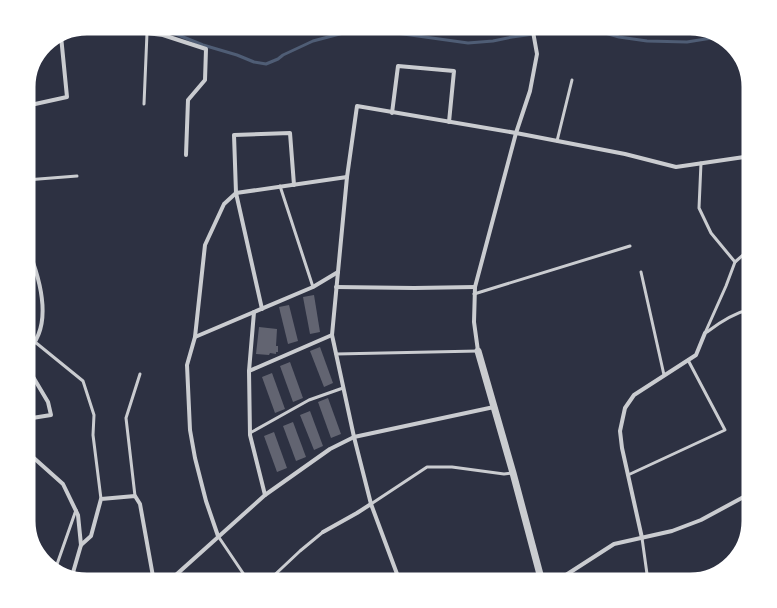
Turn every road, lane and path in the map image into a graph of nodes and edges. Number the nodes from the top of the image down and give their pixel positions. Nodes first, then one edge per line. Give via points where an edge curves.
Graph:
1 (147, 33) joint
2 (533, 33) edge
3 (61, 39) edge
4 (572, 80) dead end
5 (33, 104) edge
6 (144, 104) dead end
7 (392, 112) junction
8 (449, 122) junction
9 (516, 133) junction
10 (557, 141) junction
11 (186, 155) dead end
12 (744, 157) edge
13 (701, 163) junction
14 (77, 176) dead end
15 (347, 177) junction
16 (33, 179) edge
17 (294, 185) junction
18 (280, 186) junction
19 (236, 193) junction
20 (630, 246) dead end
21 (744, 254) edge
22 (734, 262) junction
23 (33, 264) edge
24 (338, 272) junction
25 (641, 272) dead end
26 (313, 287) junction
27 (336, 287) junction
28 (475, 287) junction
29 (474, 294) junction
30 (262, 309) junction
31 (744, 311) edge
32 (254, 312) junction
33 (705, 333) junction
34 (332, 335) junction
35 (196, 337) junction
36 (35, 342) junction
37 (33, 346) edge
38 (478, 352) junction
39 (336, 354) junction
40 (688, 360) junction
41 (249, 371) junction
42 (140, 374) dead end
43 (664, 375) junction
44 (33, 377) edge
45 (343, 388) junction
46 (494, 407) junction
47 (33, 418) edge
48 (250, 433) junction
49 (354, 437) junction
50 (33, 457) edge
51 (513, 473) junction
52 (628, 475) junction
53 (266, 495) junction
54 (134, 496) junction
55 (744, 497) edge
56 (101, 499) junction
57 (371, 504) junction
58 (76, 510) junction
59 (323, 532) joint
60 (218, 536) junction
61 (642, 538) junction
62 (81, 545) junction
63 (57, 566) edge
64 (73, 573) edge
65 (153, 575) edge
66 (176, 575) edge
67 (244, 575) edge
68 (274, 575) edge
69 (397, 575) edge
70 (540, 575) edge
71 (566, 575) edge
72 (648, 575) edge

1 - 6 lane
1 - 11 street via 164,35 206,49 205,80 188,100
2 - 9 street via 537,54 530,91
3 - 5 street via 67,97
4 - 10 lane
7 - 8 street
7 - 8 street via 398,66 454,71
7 - 15 street via 357,106
8 - 9 street
9 - 10 street
9 - 28 street
10 - 13 street via 676,167
12 - 13 street
13 - 22 lane via 699,208 711,233
14 - 16 lane
15 - 17 street
15 - 24 street
17 - 18 street
17 - 19 street via 290,133 234,135
18 - 19 street
18 - 26 lane
19 - 30 street
19 - 35 street via 224,204 205,245
20 - 29 lane
21 - 22 lane
22 - 33 lane
23 - 36 street via 39,281 43,308
24 - 26 street
24 - 27 street
25 - 43 lane
26 - 30 street
27 - 28 street
27 - 34 street
28 - 29 street
29 - 38 street
30 - 32 street
31 - 33 lane
32 - 35 street
32 - 41 street
33 - 40 street via 696,355
34 - 39 street
34 - 41 street
35 - 60 street via 187,365 190,430 206,501
36 - 37 street
36 - 56 lane via 83,381 94,415 93,436
38 - 39 lane
38 - 46 street
39 - 45 street
40 - 43 street
40 - 52 lane via 725,430
41 - 48 street
42 - 54 lane via 126,418
43 - 52 street via 634,395 625,408 620,431
44 - 47 street via 48,402 51,415
45 - 48 lane via 309,400
45 - 49 street
46 - 49 street
46 - 51 street
48 - 53 street
49 - 53 street via 330,448
49 - 57 street
50 - 58 street via 63,484
51 - 57 lane via 427,467
51 - 70 street
52 - 61 street
53 - 60 street
54 - 56 street
54 - 65 street via 140,504
55 - 61 street via 701,520 672,531
56 - 62 street via 91,536
57 - 59 street
57 - 69 street
58 - 62 street
58 - 63 lane
59 - 68 lane
60 - 66 street
60 - 67 lane
61 - 71 street via 614,544
61 - 72 lane
62 - 64 street

